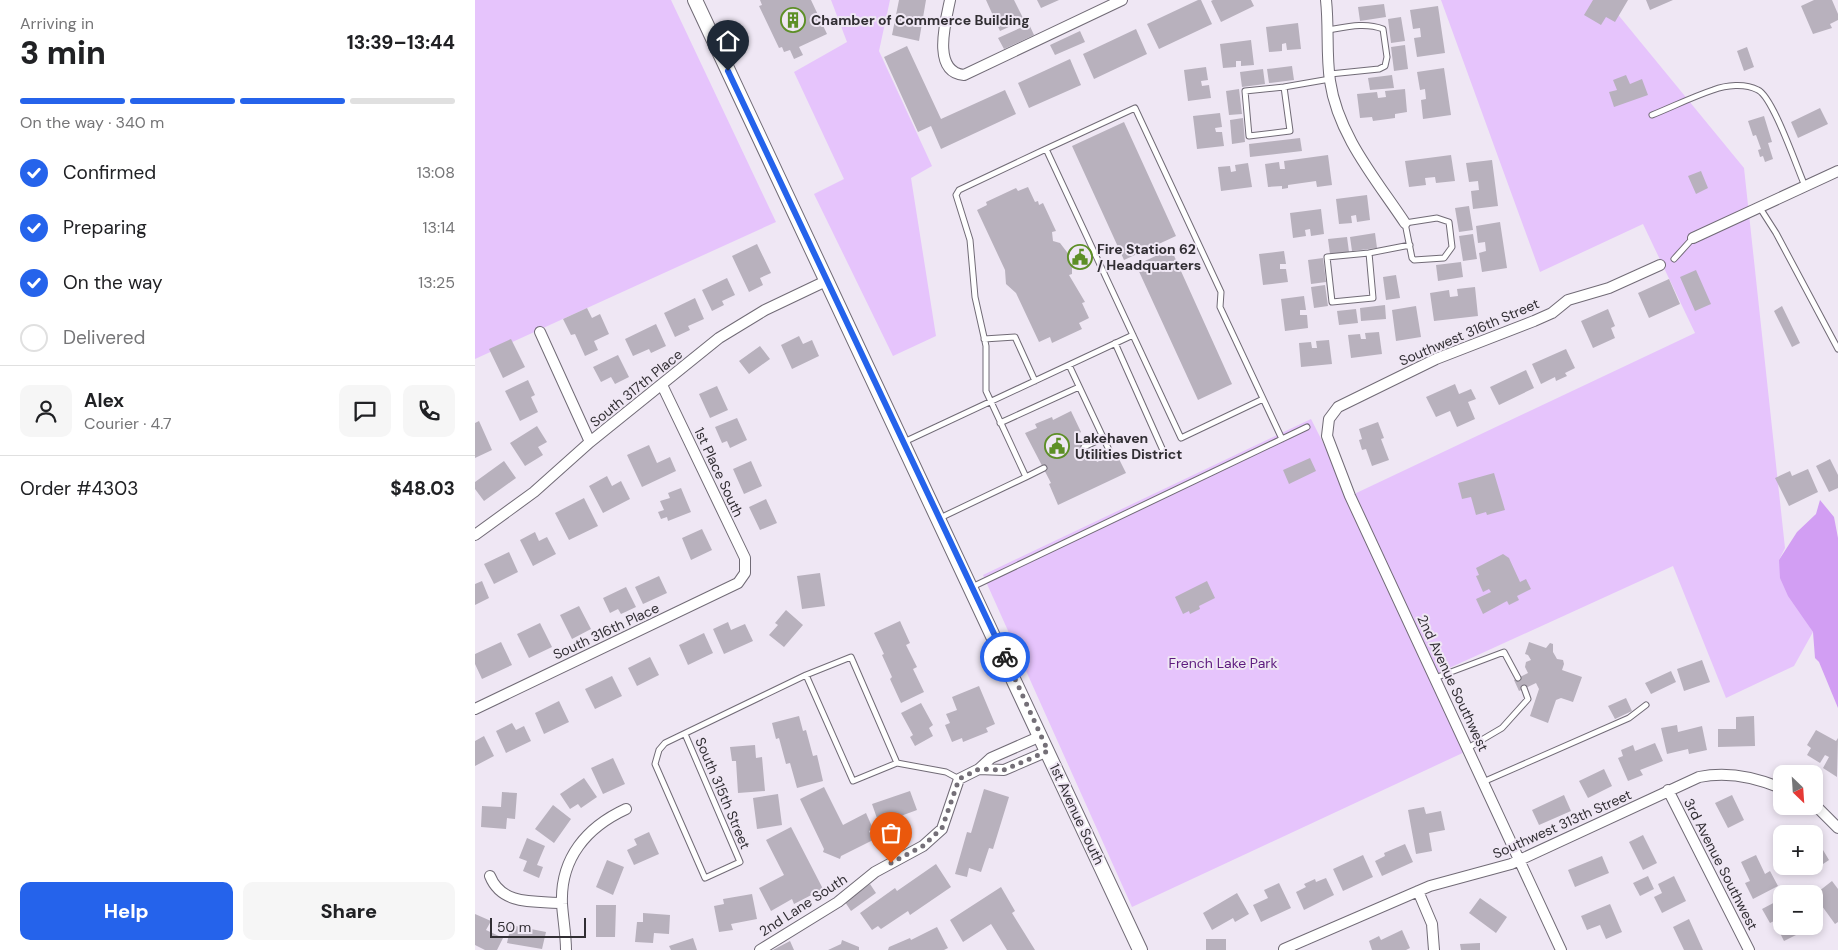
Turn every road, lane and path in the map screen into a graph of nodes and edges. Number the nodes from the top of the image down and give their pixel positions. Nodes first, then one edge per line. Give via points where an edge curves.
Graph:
1 (695, 0) edge
2 (950, 0) edge
3 (1122, 0) edge
4 (1326, 0) edge
5 (1328, 30) junction
6 (1330, 77) junction
7 (1284, 87) junction
8 (1652, 115) dead end
9 (1046, 149) junction
10 (1837, 174) edge
11 (1805, 186) junction
12 (1760, 207) junction
13 (1405, 223) junction
14 (1693, 238) joint
15 (1410, 245) junction
16 (1369, 253) junction
17 (1674, 259) dead end
18 (1659, 265) dead end
19 (826, 281) junction
20 (540, 332) dead end
21 (1133, 335) junction
22 (984, 339) junction
23 (1115, 343) junction
24 (1838, 349) edge
25 (1069, 365) junction
26 (1035, 381) junction
27 (662, 385) junction
28 (1079, 387) junction
29 (1263, 399) junction
30 (990, 402) junction
31 (1001, 424) junction
32 (1327, 426) joint
33 (1307, 428) dead end
34 (1103, 438) junction
35 (1282, 439) junction
36 (590, 442) junction
37 (903, 442) junction
38 (1084, 447) dead end
39 (1109, 450) dead end
40 (1165, 455) dead end
41 (1044, 468) dead end
42 (1026, 477) junction
43 (939, 518) junction
44 (475, 535) edge
45 (745, 573) joint
46 (972, 587) junction
47 (806, 675) junction
48 (1435, 678) junction
49 (1518, 678) dead end
50 (1524, 688) dead end
51 (1647, 705) dead end
52 (475, 709) edge
53 (685, 734) junction
54 (1041, 736) junction
55 (1468, 748) junction
56 (1048, 751) junction
57 (897, 763) junction
58 (979, 769) junction
59 (959, 779) junction
60 (1483, 782) junction
61 (1773, 785) edge
62 (1668, 790) junction
63 (626, 809) dead end
64 (1823, 813) edge
65 (1838, 828) edge
66 (1519, 860) junction
67 (489, 876) dead end
68 (1418, 891) junction
69 (562, 903) junction
70 (1284, 949) edge
71 (566, 950) edge
72 (760, 950) edge
73 (1140, 950) edge
74 (1434, 950) edge
75 (1561, 950) edge
76 (1749, 950) edge

1 - 19 main road, 1st Avenue South
2 - 3 street via 943,38 945,59 948,67 964,75
4 - 5 street
5 - 6 street
5 - 6 lane via 1355,26 1383,29 1387,57 1385,66 1379,69
6 - 7 lane
6 - 13 street via 1333,98 1345,130
7 - 7 lane via 1290,131 1249,136 1245,91
8 - 11 lane via 1714,90 1746,86 1759,90 1777,120
9 - 21 lane
9 - 22 lane via 959,190 956,195 971,240 975,297
9 - 29 lane via 1135,108 1221,292 1220,307
10 - 11 street
11 - 12 street
12 - 14 street
12 - 24 lane via 1777,232
13 - 15 lane
13 - 15 lane via 1437,218 1449,222 1452,247 1443,258 1415,260
14 - 17 lane
15 - 16 lane
16 - 16 lane via 1373,298 1332,302 1327,257
18 - 32 street, Southwest 316th Street via 1609,288 1569,300 1547,315 1441,356 1360,395 1334,410
19 - 27 street, South 317th Place via 765,310 719,338
19 - 37 main road, 1st Avenue South
20 - 36 street
21 - 23 lane
21 - 29 lane via 1181,438
22 - 26 lane via 1015,337
22 - 30 lane via 985,384
23 - 25 lane
23 - 40 lane
25 - 26 lane
25 - 28 lane
26 - 30 lane
27 - 36 street, South 317th Place
27 - 45 street, 1st Place South via 745,558
28 - 31 lane
28 - 34 lane
29 - 35 lane
30 - 31 lane
30 - 37 lane
31 - 42 lane
32 - 48 street, 2nd Avenue Southwest via 1330,447 1350,496
33 - 35 lane
34 - 38 lane
34 - 39 lane
35 - 46 lane
36 - 44 street, South 317th Place via 534,492
37 - 43 main road, 1st Avenue South
41 - 42 lane
42 - 43 lane
43 - 46 main road, 1st Avenue South
45 - 52 street, South 316th Place via 738,583
46 - 54 main road, 1st Avenue South
47 - 53 lane, South 315th Street
47 - 57 lane via 853,781
47 - 57 lane, South 315th Street via 851,657
48 - 49 lane via 1504,652
48 - 55 street, 2nd Avenue Southwest
50 - 55 lane via 1528,699 1501,728
51 - 60 lane via 1629,718
53 - 53 lane, South 315th Street via 665,743 655,764 705,878 741,862
54 - 56 main road, 1st Avenue South
54 - 58 street via 991,758
55 - 60 street, 2nd Avenue Southwest
56 - 58 street via 1004,770
56 - 73 main road, 1st Avenue South
57 - 59 lane via 946,772
58 - 59 street
59 - 72 street, 2nd Lane South via 942,828 923,846 875,872 838,902
60 - 66 street, 2nd Avenue Southwest
61 - 62 street, Southwest 313th Street via 1742,776 1714,774
62 - 66 street, Southwest 313th Street
62 - 76 street, 3rd Avenue Southwest
63 - 69 street via 602,821 579,844 565,874
64 - 65 street
66 - 68 street, Southwest 313th Street via 1502,868
66 - 75 street, 2nd Avenue Southwest
67 - 69 street via 497,889 508,897
68 - 70 street, Southwest 313th Street
68 - 74 street via 1432,924
69 - 71 street

